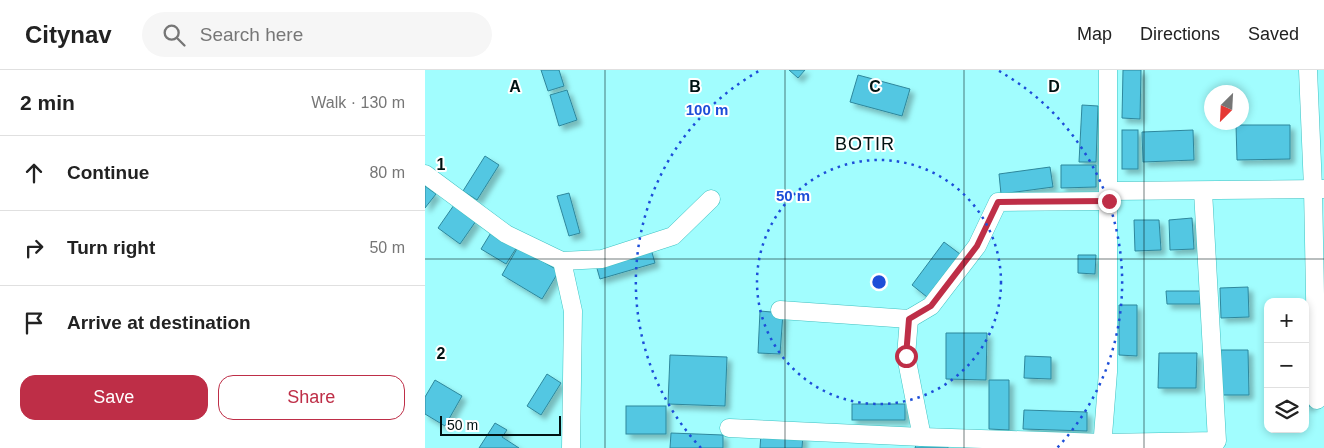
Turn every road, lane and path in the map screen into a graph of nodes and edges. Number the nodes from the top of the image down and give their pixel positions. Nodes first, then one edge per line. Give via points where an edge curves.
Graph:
1 (1108, 70) edge
2 (1308, 70) edge
3 (425, 174) edge
4 (1318, 188) edge
5 (1203, 191) junction
6 (1109, 196) junction
7 (711, 199) dead end
8 (562, 261) junction
9 (780, 310) dead end
10 (909, 319) junction
11 (1317, 400) dead end
12 (729, 428) dead end
13 (922, 437) junction
14 (1103, 445) edge
15 (571, 448) edge

1 - 6 street
2 - 4 street
3 - 8 street via 506,234
4 - 5 street
4 - 11 street
5 - 6 street
5 - 14 street via 1217,442
6 - 10 street via 998,202 977,246 931,306
6 - 14 street via 1108,372
7 - 8 street via 673,236 602,259
8 - 15 street via 573,311
9 - 10 street
10 - 13 street via 906,356
12 - 13 street
13 - 14 street

